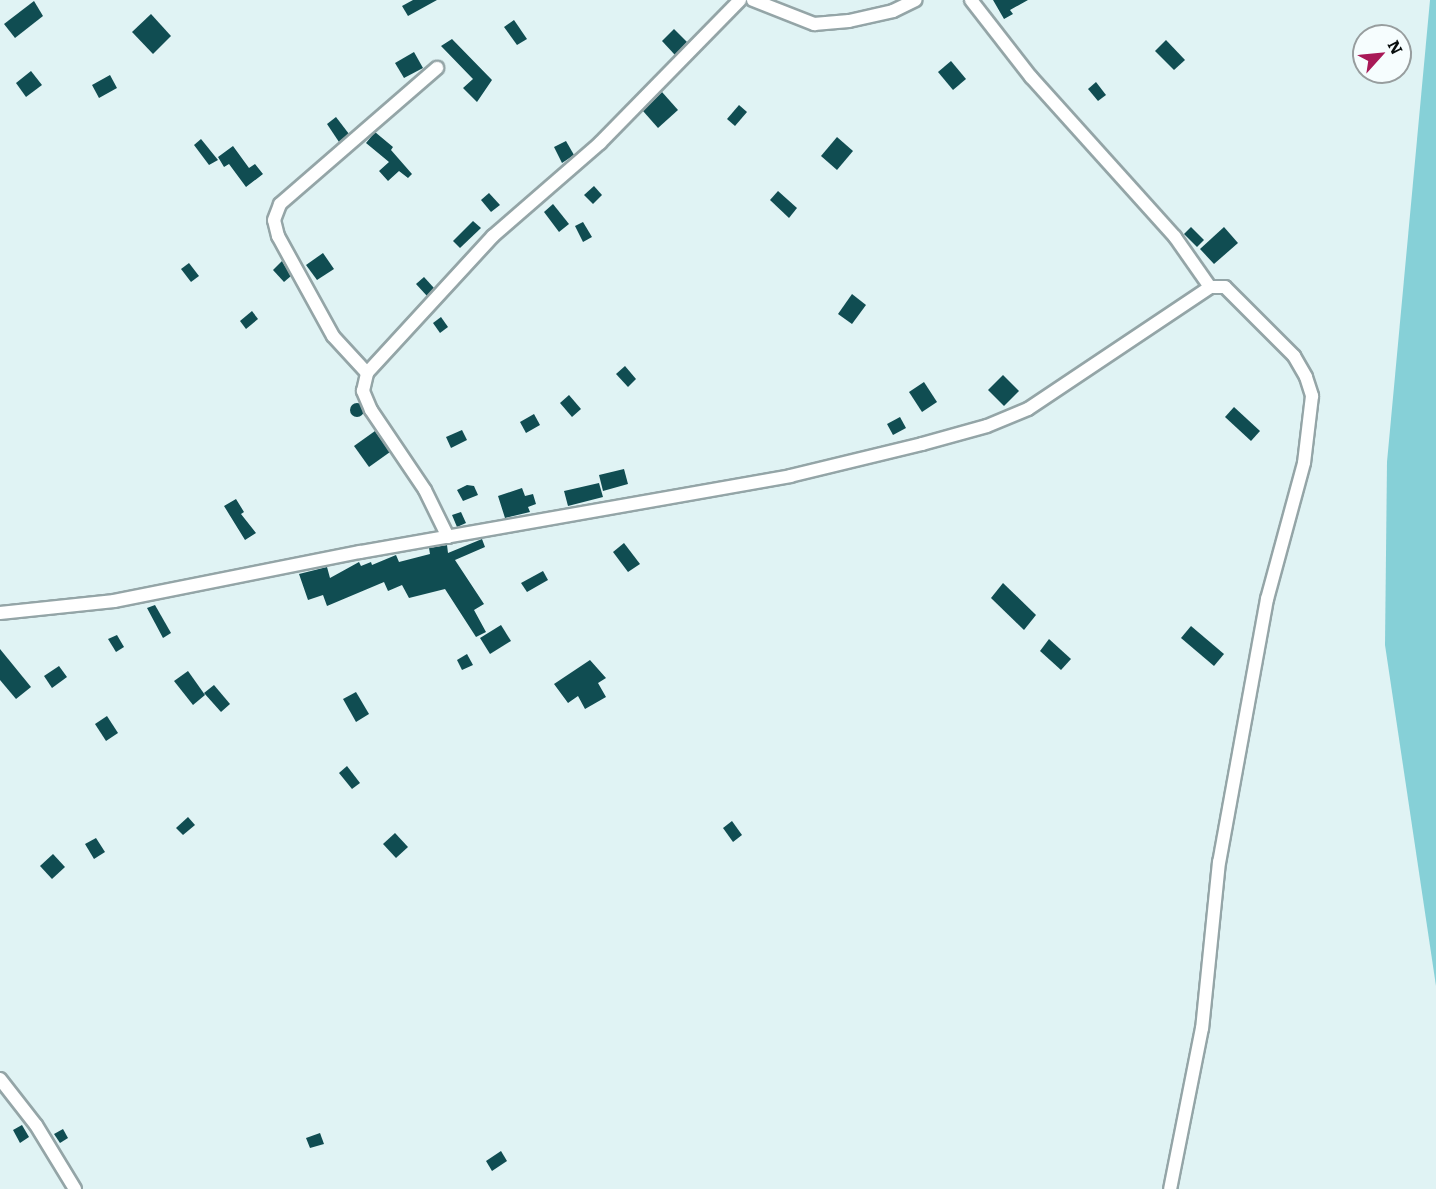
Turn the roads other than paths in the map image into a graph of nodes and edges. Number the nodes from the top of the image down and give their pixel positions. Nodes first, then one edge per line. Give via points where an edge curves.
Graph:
1 (740, 0) edge
2 (753, 0) edge
3 (916, 0) edge
4 (971, 0) edge
5 (891, 5) edge
6 (437, 68) dead end
7 (1210, 287) junction
8 (367, 373) junction
9 (448, 537) junction
10 (0, 613) edge
11 (0, 1079) edge
12 (75, 1189) edge
13 (1170, 1189) edge

1 - 8 street via 600,143 493,236
2 - 5 street via 814,24 849,21
3 - 5 street
4 - 7 street via 1031,77 1175,237
6 - 8 street via 280,204 274,220 333,336
7 - 9 street via 1028,408 987,426 790,476
7 - 13 street via 1225,287 1294,356 1311,396 1304,463 1267,599 1221,851 1202,1028
8 - 9 street via 363,391 371,410 425,490
9 - 10 street via 114,601
11 - 12 street via 36,1125

